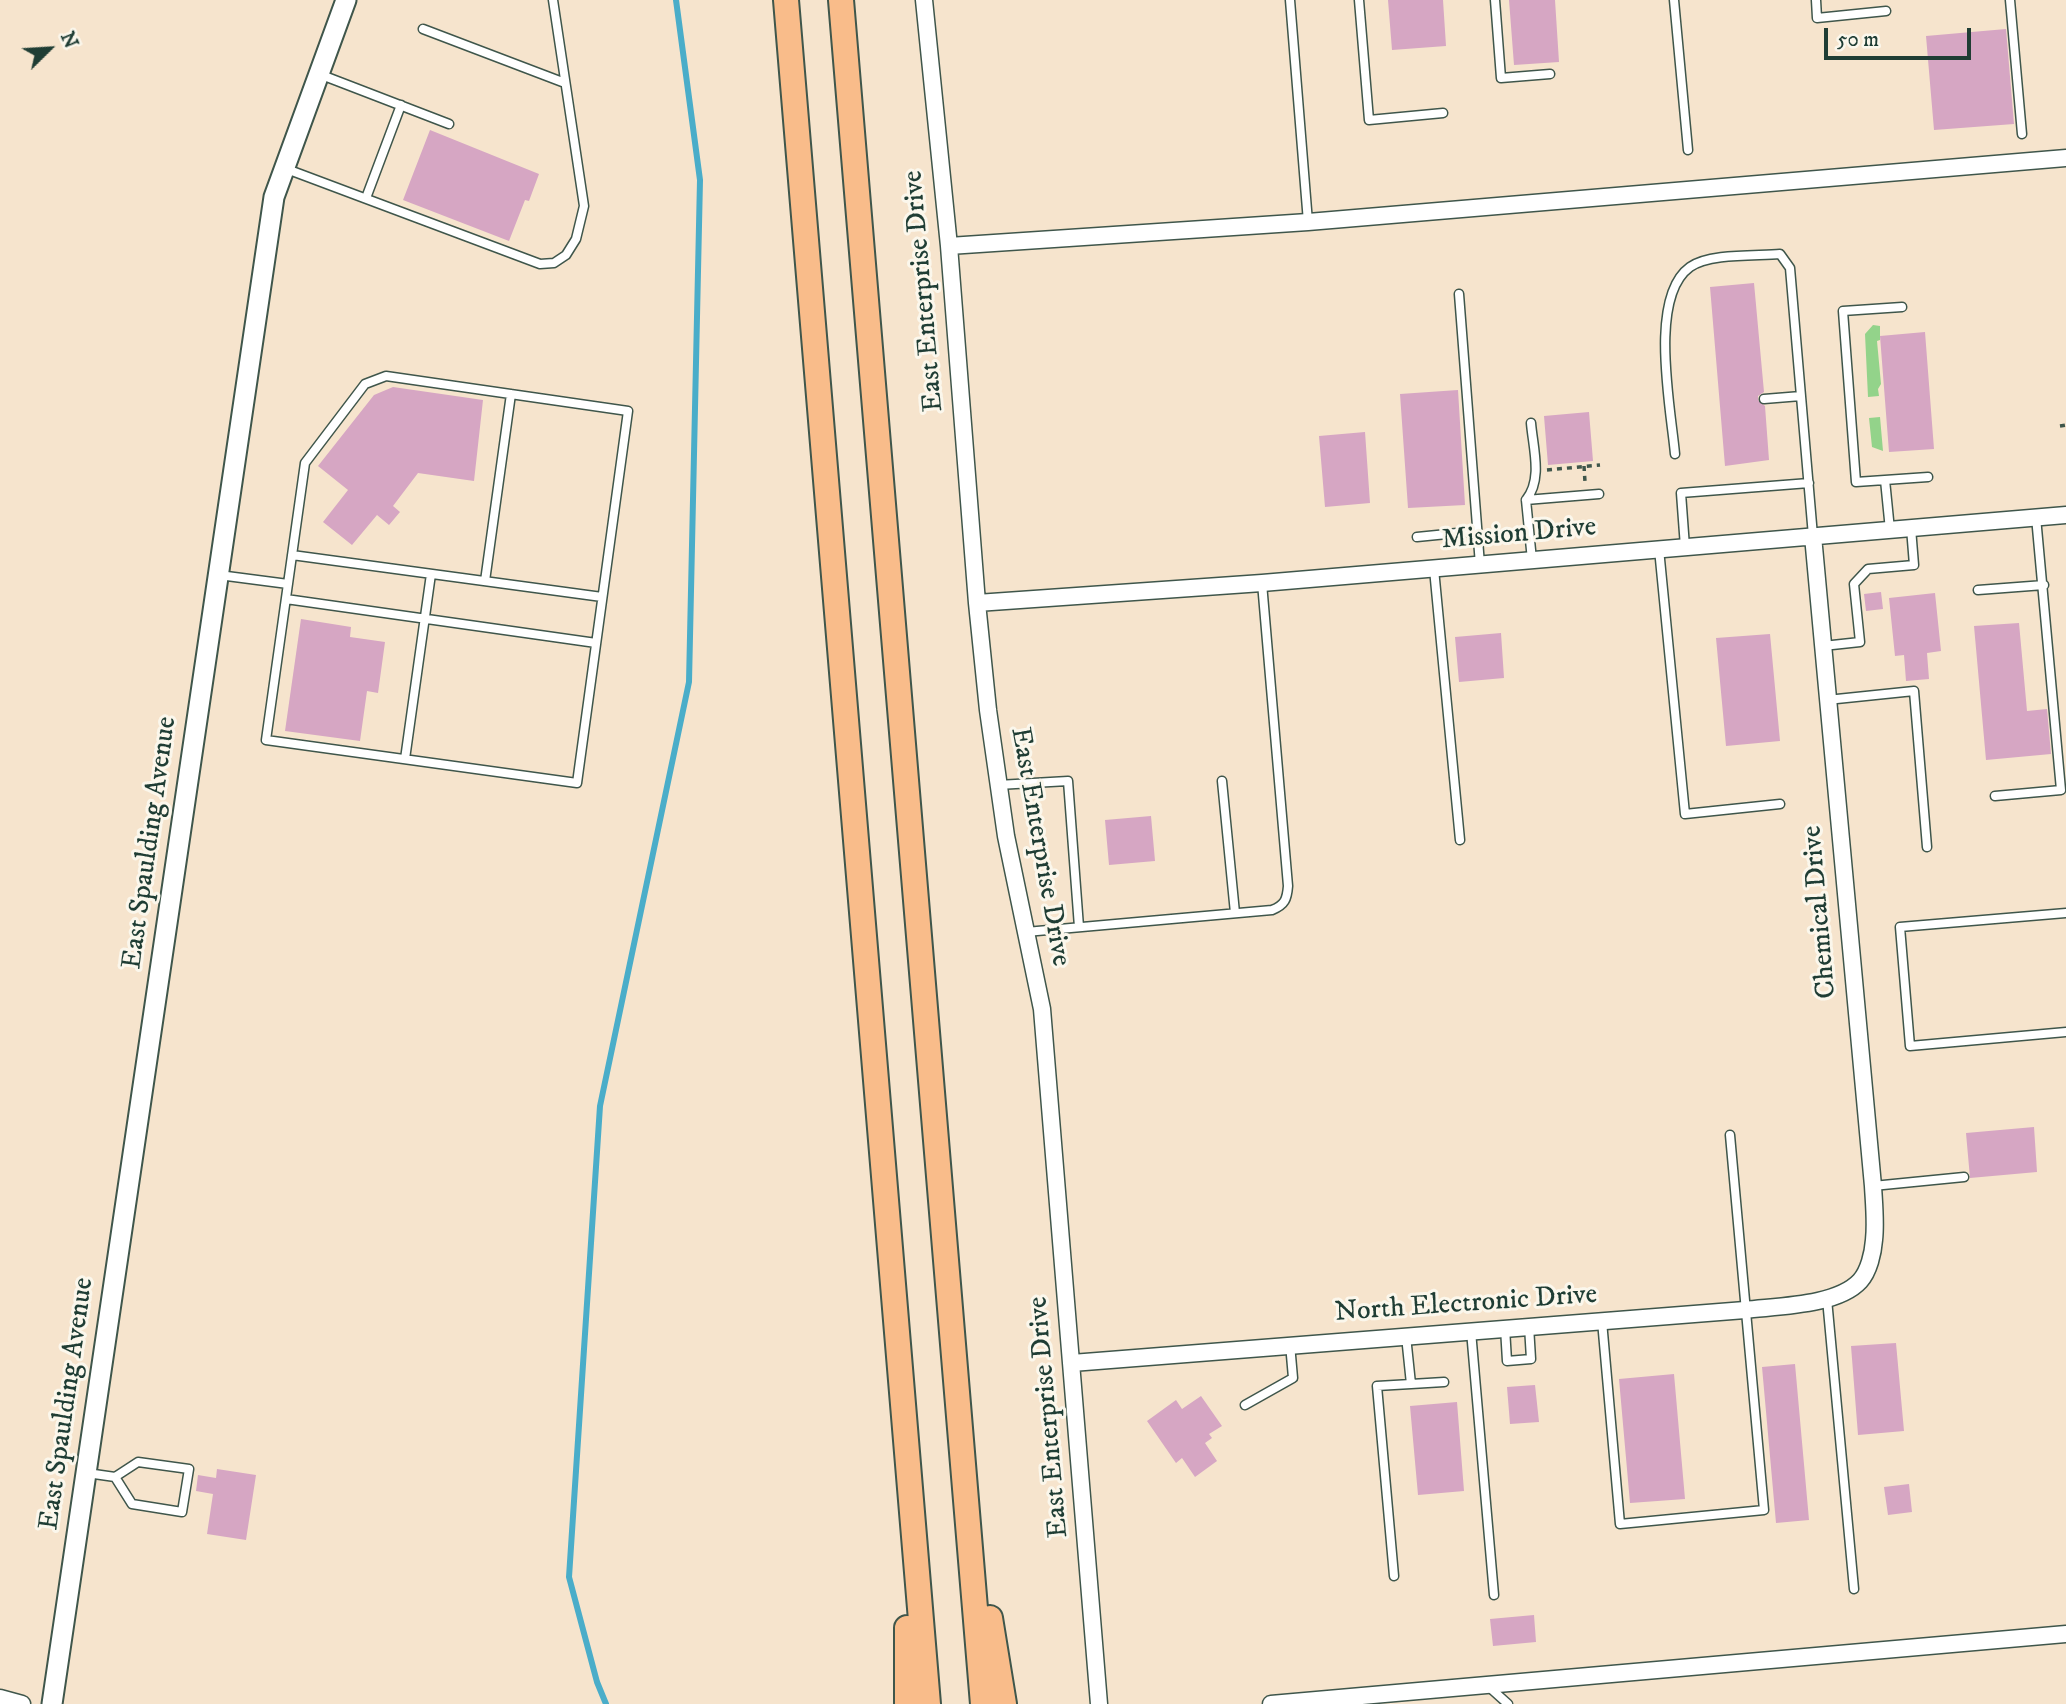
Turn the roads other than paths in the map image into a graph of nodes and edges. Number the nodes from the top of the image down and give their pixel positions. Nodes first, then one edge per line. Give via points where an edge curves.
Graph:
1 (552, 0) edge
2 (786, 0) edge
3 (841, 0) edge
4 (924, 0) edge
5 (1290, 0) edge
6 (1359, 0) edge
7 (1495, 0) edge
8 (1674, 0) edge
9 (1816, 0) edge
10 (2010, 0) edge
11 (342, 1) edge
12 (1886, 11) dead end
13 (423, 29) dead end
14 (319, 74) junction
15 (1550, 74) dead end
16 (565, 83) junction
17 (401, 106) junction
18 (1443, 113) dead end
19 (449, 124) dead end
20 (2022, 134) dead end
21 (1688, 150) dead end
22 (2066, 158) edge
23 (284, 168) junction
24 (366, 198) junction
25 (1308, 222) junction
26 (949, 246) junction
27 (1459, 294) dead end
28 (1902, 307) dead end
29 (512, 394) junction
30 (1801, 396) junction
31 (1764, 399) dead end
32 (1531, 424) dead end
33 (1675, 454) dead end
34 (1928, 477) dead end
35 (1885, 480) junction
36 (1809, 483) junction
37 (1599, 494) dead end
38 (1526, 500) junction
39 (2066, 515) edge
40 (2036, 517) junction
41 (1911, 528) junction
42 (1890, 530) junction
43 (1477, 531) junction
44 (1813, 536) junction
45 (1417, 537) dead end
46 (1685, 547) junction
47 (1659, 549) junction
48 (292, 555) junction
49 (1532, 560) junction
50 (1480, 565) junction
51 (1433, 569) junction
52 (431, 574) junction
53 (218, 575) junction
54 (485, 581) junction
55 (1262, 583) junction
56 (288, 584) junction
57 (2044, 585) junction
58 (1978, 590) dead end
59 (603, 597) junction
60 (286, 599) junction
61 (977, 603) junction
62 (425, 619) junction
63 (596, 643) junction
64 (1823, 646) junction
65 (1827, 700) junction
66 (405, 759) junction
67 (1222, 781) dead end
68 (998, 785) junction
69 (1995, 796) dead end
70 (1780, 804) dead end
71 (1460, 840) dead end
72 (1927, 847) dead end
73 (2066, 913) edge
74 (1235, 914) junction
75 (1079, 927) junction
76 (1026, 932) junction
77 (2066, 1032) edge
78 (1730, 1135) dead end
79 (1964, 1177) dead end
80 (1873, 1186) junction
81 (1860, 1281) joint
82 (1827, 1298) junction
83 (1745, 1310) junction
84 (1602, 1321) junction
85 (1529, 1326) junction
86 (1505, 1328) junction
87 (1471, 1331) junction
88 (1406, 1335) junction
89 (1290, 1344) junction
90 (1072, 1363) junction
91 (1444, 1382) dead end
92 (1411, 1384) junction
93 (1245, 1405) dead end
94 (961, 1438) junction
95 (86, 1473) junction
96 (114, 1477) junction
97 (909, 1484) junction
98 (1394, 1576) dead end
99 (1854, 1589) dead end
100 (1494, 1595) dead end
101 (2066, 1634) edge
102 (1488, 1686) junction
103 (0, 1698) edge
104 (22, 1704) edge
105 (52, 1704) edge
106 (907, 1704) edge
107 (928, 1704) edge
108 (983, 1704) edge
109 (1004, 1704) edge
110 (1099, 1704) edge
111 (1271, 1704) edge
112 (1508, 1704) edge

1 - 16 lane
2 - 97 highway
3 - 94 highway
4 - 26 street, East Enterprise Drive
5 - 25 lane
6 - 18 lane via 1369,120
7 - 15 lane via 1501,78
8 - 21 lane
9 - 12 lane via 1817,18
10 - 20 lane
11 - 14 street, East Spaulding Avenue
13 - 16 lane
14 - 17 lane
14 - 23 street, East Spaulding Avenue
16 - 24 lane via 584,206 576,239 554,263 540,264
17 - 19 lane
17 - 24 lane
22 - 25 street
23 - 24 lane
23 - 53 street, East Spaulding Avenue via 274,197
25 - 26 street
26 - 61 street, East Enterprise Drive
27 - 43 lane
28 - 35 lane via 1843,311 1856,482
29 - 48 lane via 386,376 365,384 305,463
29 - 54 lane
29 - 59 lane via 628,411
30 - 31 lane
30 - 33 lane via 1787,261 1780,254 1709,259 1690,267 1667,307 1664,338
30 - 36 lane
32 - 38 lane via 1536,471
34 - 35 lane
35 - 42 lane
36 - 44 lane
36 - 46 lane via 1681,493
37 - 38 lane
38 - 49 lane
39 - 40 street, Mission Drive
40 - 41 street, Mission Drive
40 - 57 lane
41 - 42 street, Mission Drive
41 - 64 lane via 1914,565 1867,569 1854,584 1860,642
42 - 44 street, Mission Drive
43 - 45 lane
43 - 50 lane
44 - 46 street, Mission Drive
44 - 64 street, Chemical Drive
46 - 47 street, Mission Drive
47 - 49 street, Mission Drive
47 - 70 lane via 1685,814
48 - 52 lane
48 - 56 lane
49 - 50 street, Mission Drive
50 - 51 street, Mission Drive
51 - 55 street, Mission Drive
51 - 71 lane
52 - 54 lane
52 - 62 lane
53 - 56 lane
53 - 95 street, East Spaulding Avenue
54 - 59 lane
55 - 61 street, Mission Drive
55 - 74 lane via 1287,900 1272,910
56 - 60 lane
57 - 58 lane
57 - 69 lane via 2061,790
59 - 63 lane
60 - 62 lane
60 - 66 lane via 266,740
61 - 68 street, East Enterprise Drive
62 - 63 lane
62 - 66 lane
63 - 66 lane via 577,783
64 - 65 street, Chemical Drive
65 - 72 lane via 1914,691
65 - 80 street, Chemical Drive
67 - 74 lane
68 - 75 lane via 1068,782
68 - 76 street, East Enterprise Drive
73 - 77 lane via 1900,927 1910,1046
74 - 75 lane
75 - 76 lane
76 - 90 street, East Enterprise Drive via 1042,1009
78 - 83 lane
79 - 80 lane
80 - 81 street, Chemical Drive via 1875,1237
81 - 82 street, North Electronic Drive
82 - 83 street, North Electronic Drive
82 - 99 lane
83 - 84 street, North Electronic Drive
83 - 84 lane via 1764,1510 1620,1524
84 - 85 street, North Electronic Drive
85 - 86 street, North Electronic Drive
85 - 86 lane via 1531,1359 1507,1361
86 - 87 street, North Electronic Drive
87 - 88 street, North Electronic Drive
87 - 100 lane
88 - 89 street, North Electronic Drive
88 - 92 lane
89 - 90 street, North Electronic Drive
89 - 93 lane via 1293,1378
90 - 110 street, East Enterprise Drive
91 - 92 lane
92 - 98 lane via 1377,1386
94 - 108 highway
94 - 109 highway
95 - 96 lane
95 - 105 street, East Spaulding Avenue
96 - 96 lane via 132,1504 182,1512 189,1469 138,1462
97 - 106 highway
97 - 107 highway
101 - 102 street
102 - 111 street
102 - 112 lane
103 - 104 street

